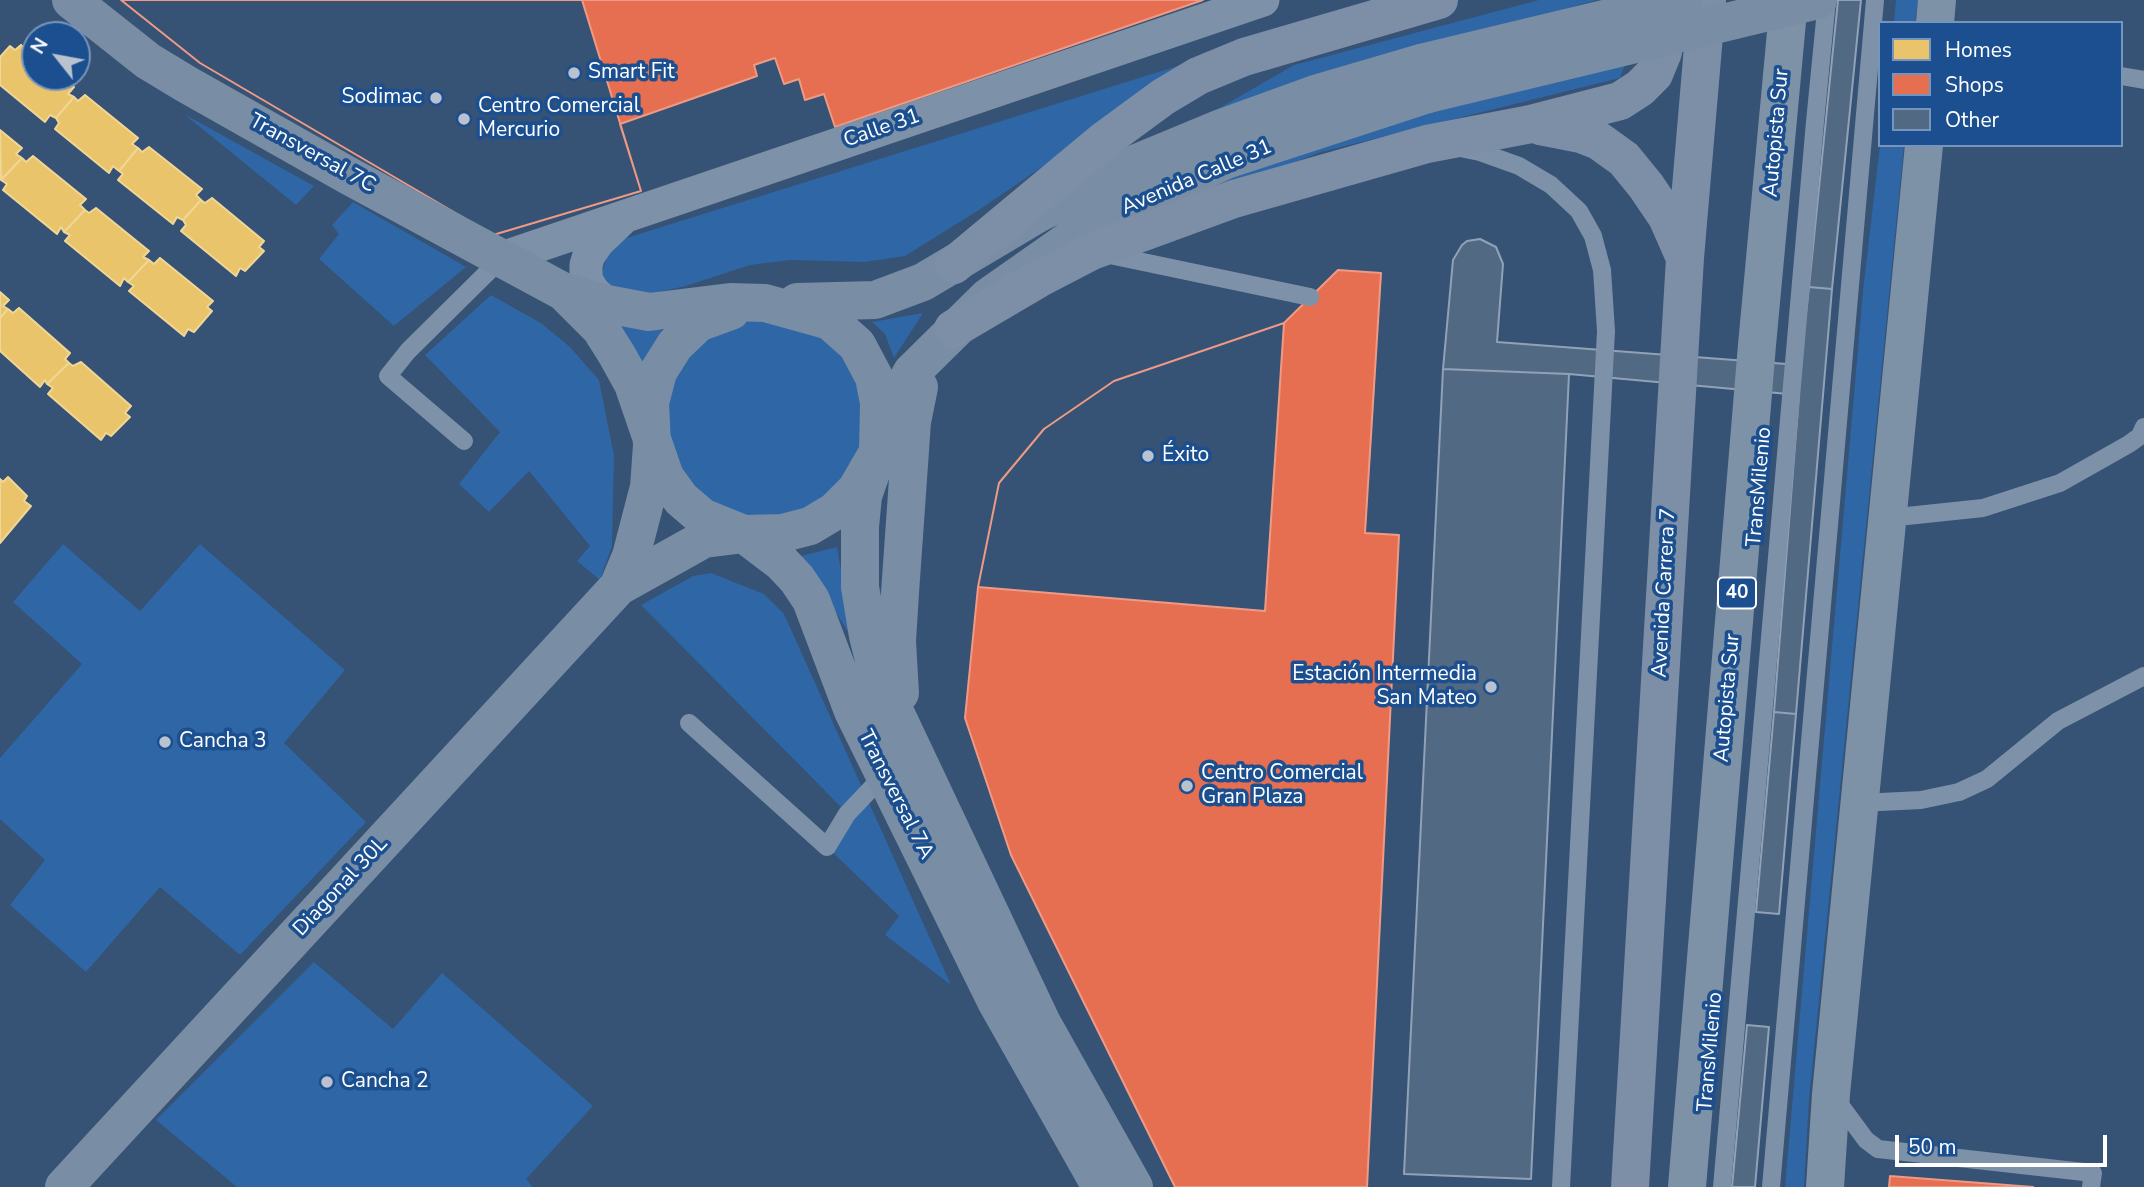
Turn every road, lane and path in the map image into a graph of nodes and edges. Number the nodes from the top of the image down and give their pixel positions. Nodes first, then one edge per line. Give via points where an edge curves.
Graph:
1 (71, 0) edge
2 (1263, 0) edge
3 (1439, 0) edge
4 (1656, 0) edge
5 (1683, 0) edge
6 (1707, 0) edge
7 (1789, 0) edge
8 (1818, 0) edge
9 (1828, 0) edge
10 (1875, 0) edge
11 (1937, 0) edge
12 (1935, 21) edge
13 (2123, 76) edge
14 (1425, 78) junction
15 (2144, 80) edge
16 (1531, 124) junction
17 (1427, 144) junction
18 (1924, 147) edge
19 (625, 216) junction
20 (1092, 251) junction
21 (502, 258) junction
22 (1685, 258) junction
23 (954, 265) junction
24 (564, 292) junction
25 (1310, 297) dead end
26 (765, 303) junction
27 (607, 304) junction
28 (943, 340) junction
29 (2144, 427) edge
30 (464, 441) dead end
31 (652, 444) junction
32 (878, 452) junction
33 (1888, 518) junction
34 (744, 534) junction
35 (618, 587) junction
36 (2144, 676) edge
37 (689, 723) dead end
38 (907, 740) junction
39 (885, 774) junction
40 (1860, 803) junction
41 (1831, 1094) junction
42 (64, 1187) edge
43 (1101, 1187) edge
44 (1134, 1187) edge
45 (1561, 1187) edge
46 (1630, 1187) edge
47 (1687, 1187) edge
48 (1722, 1187) edge
49 (1771, 1187) edge
50 (1825, 1187) edge
51 (2091, 1187) edge

1 - 21 main road, Transversal 7C via 148,61 186,84
2 - 19 street, Calle 31
3 - 23 main road via 1244,57 1198,76 1103,141
4 - 16 main road via 1662,11 1663,51 1654,74 1640,88 1620,102
5 - 14 main road, Avenida Calle 31, bridge
6 - 22 main road, Avenida Carrera 7
7 - 47 highway, Autopista Sur / 40
8 - 14 main road, Avenida Calle 31, bridge
9 - 48 lane, TransMilenio
10 - 49 lane
11 - 12 highway
13 - 15 lane
14 - 23 main road, Avenida Calle 31 via 1303,99 1221,128 1139,162
14 - 28 main road, Avenida Calle 31 via 1123,208 988,296
16 - 17 main road
16 - 22 main road via 1581,134 1612,149 1667,217
17 - 20 main road via 1234,199
17 - 45 lane via 1480,152 1519,166 1551,185 1579,211 1593,236 1602,270 1606,331
18 - 33 highway
19 - 21 street, Calle 31
19 - 27 street via 597,242 586,265 586,279
20 - 25 lane
20 - 28 main road via 1038,279
21 - 24 main road, Transversal 7C
21 - 30 lane via 388,376
22 - 46 main road, Avenida Carrera 7
23 - 26 main road, Avenida Calle 31 via 875,300
24 - 27 main road, Transversal 7C
24 - 31 main road, Transversal 7C via 600,328 618,355 633,384
26 - 27 main road, Transversal 7C via 730,302 649,312
26 - 31 main road, Avenida Calle 31 via 698,323 675,345 659,372 650,403
26 - 32 main road, Transversal 7C via 830,321 857,345 877,390
28 - 32 main road, Avenida Calle 31 via 900,391
28 - 38 main road via 917,391 912,422 897,641
29 - 33 lane via 2129,444 2060,483 1983,508
31 - 34 main road, Transversal 7A via 664,477 681,499 702,517
31 - 35 main road via 649,487
32 - 34 main road, Avenida Calle 31 via 856,491 835,511 810,526 783,533
32 - 38 main road, Transversal 7A via 863,496 860,587 878,677
33 - 40 highway
34 - 35 main road, Avenida Calle 31 via 704,539
34 - 39 main road, Transversal 7A via 781,562 811,600 853,711
35 - 42 main road, Diagonal 30L
36 - 40 lane via 2058,721 1987,779 1959,792 1921,800
37 - 39 lane via 827,847 847,814
38 - 44 main road, Transversal 7A via 1042,1023
39 - 43 main road, Transversal 7A via 997,1003
40 - 41 highway
41 - 50 highway
41 - 51 lane via 1878,1149 2093,1173

